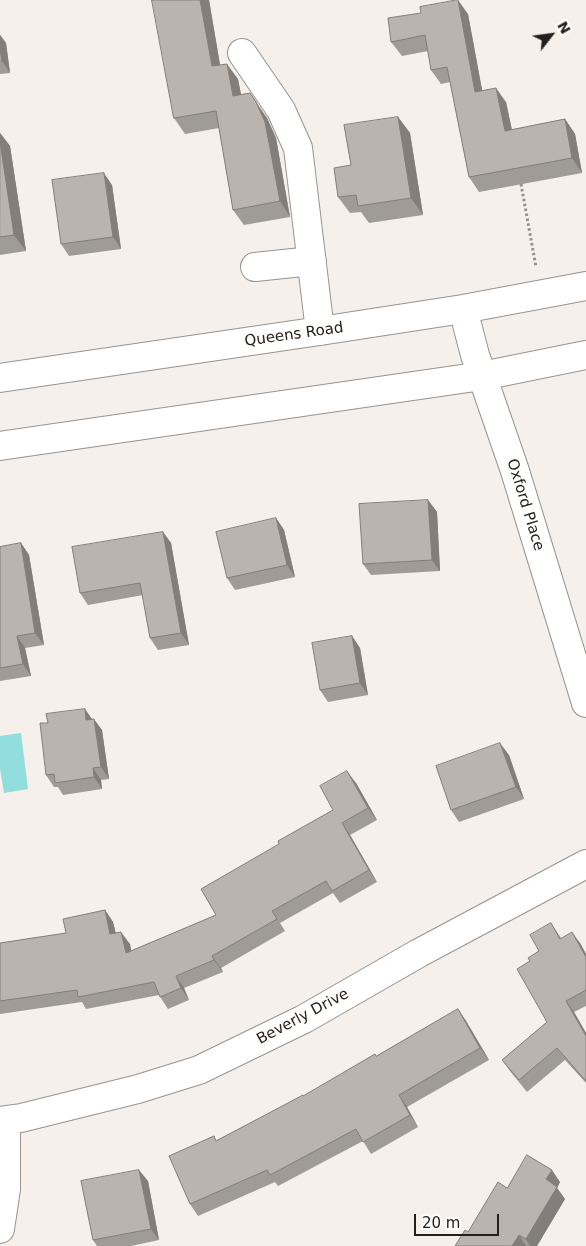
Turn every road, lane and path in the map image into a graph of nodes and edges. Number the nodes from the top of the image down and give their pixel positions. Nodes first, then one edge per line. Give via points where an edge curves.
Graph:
1 (242, 53) dead end
2 (521, 184) edge
3 (312, 261) junction
4 (255, 267) dead end
5 (536, 270) dead end
6 (586, 286) edge
7 (462, 309) junction
8 (320, 331) junction
9 (586, 355) edge
10 (482, 376) junction
11 (0, 378) edge
12 (0, 446) edge
13 (586, 703) edge
14 (586, 864) edge
15 (3, 1121) edge
16 (0, 1229) edge

1 - 3 street via 281,110 298,148
2 - 5 path
3 - 4 street
3 - 8 street
6 - 7 street, Queens Road
7 - 8 street, Queens Road
7 - 10 street, Oxford Place
8 - 11 street, Queens Road
9 - 10 street
10 - 12 street
10 - 13 street, Oxford Place via 515,471
14 - 15 street, Beverly Drive via 304,1019 199,1070 138,1089
15 - 16 street via 6,1189

